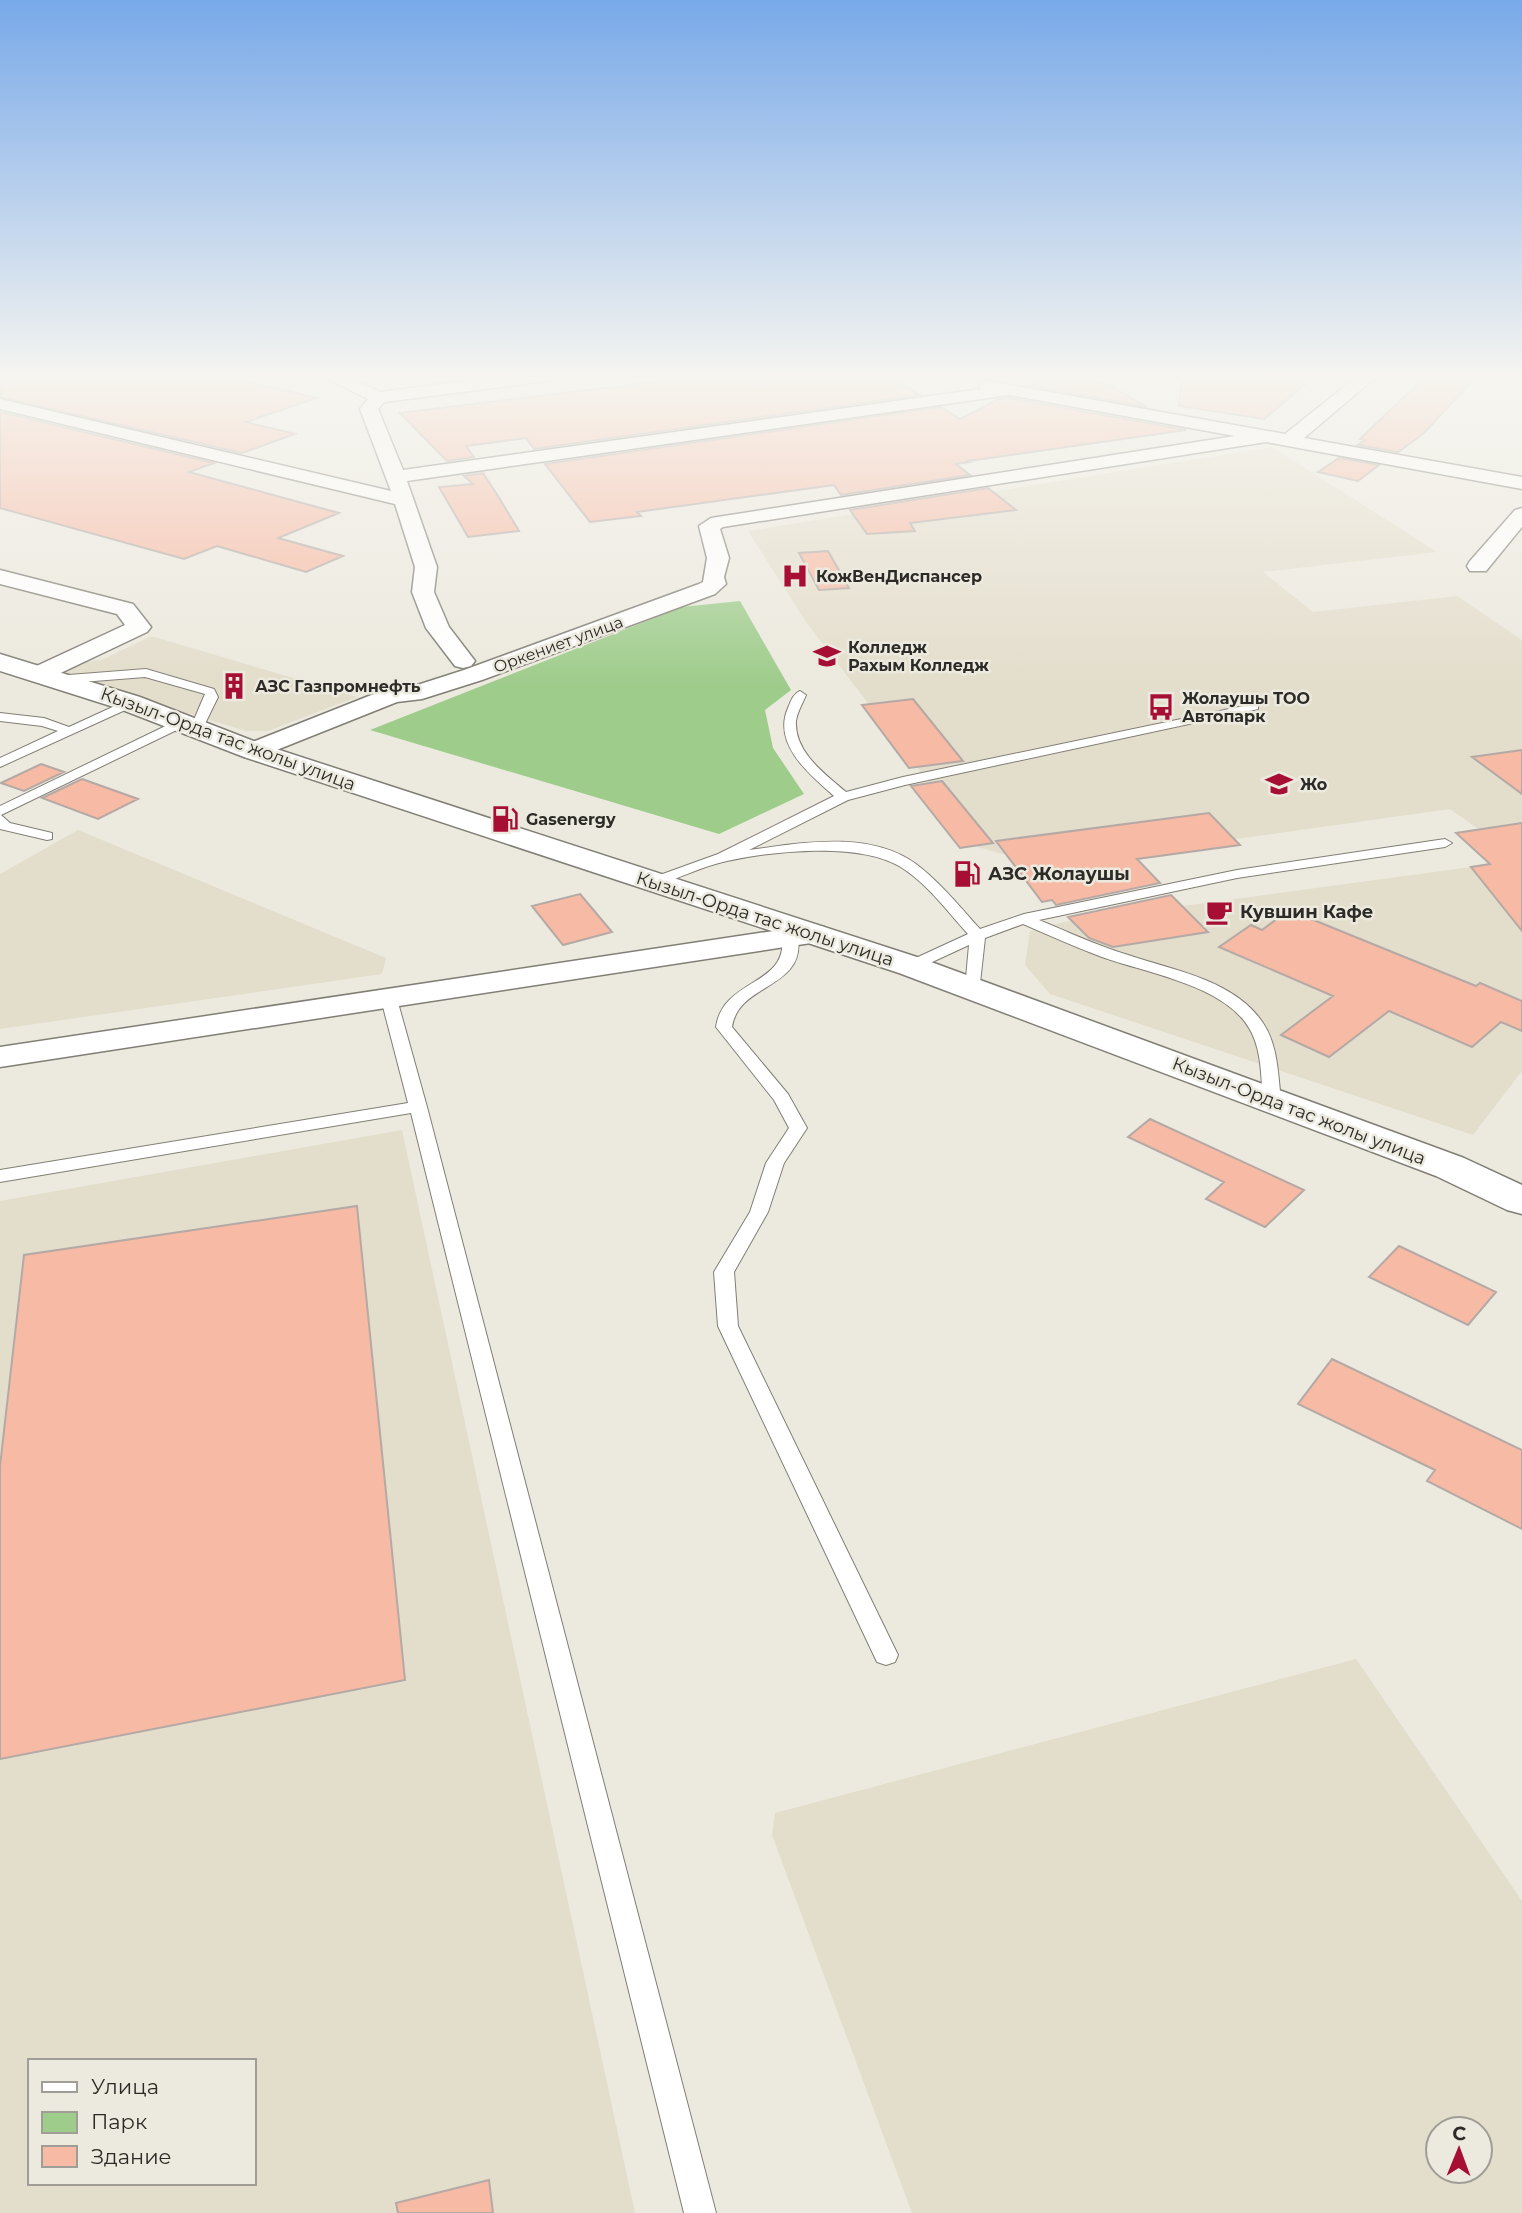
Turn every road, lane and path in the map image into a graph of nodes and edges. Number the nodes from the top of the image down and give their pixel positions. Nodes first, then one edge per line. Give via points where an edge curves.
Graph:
1 (316, 479) edge
2 (397, 479) edge
3 (1001, 479) edge
4 (1502, 479) edge
5 (1522, 483) edge
6 (403, 500) junction
7 (1522, 514) edge
8 (1478, 566) dead end
9 (0, 577) edge
10 (713, 577) junction
11 (463, 661) junction
12 (0, 662) edge
13 (47, 677) junction
14 (393, 695) junction
15 (800, 695) dead end
16 (130, 703) junction
17 (1254, 706) dead end
18 (0, 717) edge
19 (188, 726) junction
20 (69, 731) junction
21 (254, 751) junction
22 (0, 763) edge
23 (843, 797) junction
24 (0, 811) edge
25 (0, 819) edge
26 (47, 836) dead end
27 (1445, 843) dead end
28 (723, 857) junction
29 (651, 883) junction
30 (1024, 919) junction
31 (977, 935) junction
32 (802, 936) junction
33 (911, 966) junction
34 (974, 989) junction
35 (389, 999) junction
36 (0, 1057) edge
37 (1272, 1101) junction
38 (418, 1107) junction
39 (0, 1176) edge
40 (1522, 1201) edge
41 (886, 1655) dead end
42 (700, 2213) edge

1 - 6 street
2 - 6 street
3 - 10 street via 728,519 709,526 720,556
4 - 5 street
6 - 11 street via 426,567 423,592 438,628
7 - 8 street
9 - 13 street via 125,609 139,627
10 - 11 street, Оркениет улица
10 - 14 street, Оркениет улица via 715,584 699,593 461,679 413,694
11 - 14 street, Оркениет улица via 398,686
12 - 13 main road, Кызыл-Орда тас жолы улица
13 - 16 main road, Кызыл-Орда тас жолы улица
13 - 19 lane via 146,673 210,692 210,704
14 - 21 street, Оркениет улица
15 - 23 lane via 790,719 790,736 812,769
16 - 19 main road, Кызыл-Орда тас жолы улица
16 - 20 lane
17 - 23 lane
18 - 20 lane via 44,722
19 - 21 main road, Кызыл-Орда тас жолы улица
19 - 24 lane
20 - 22 lane
21 - 29 main road, Кызыл-Орда тас жолы улица
23 - 28 lane
25 - 26 lane via 5,826
27 - 30 lane via 1237,874
28 - 29 lane
28 - 31 lane via 820,846 865,848 905,862
29 - 32 main road, Кызыл-Орда тас жолы улица
30 - 31 lane
30 - 37 lane via 1240,1004 1257,1025
31 - 33 lane
31 - 34 lane
32 - 33 main road, Кызыл-Орда тас жолы улица
32 - 35 street
32 - 41 lane via 786,967 727,1012 724,1027 782,1098 798,1128 775,1163 759,1212 724,1272 729,1326
33 - 34 main road, Кызыл-Орда тас жолы улица
34 - 37 main road, Кызыл-Орда тас жолы улица
35 - 36 street
35 - 38 lane
37 - 40 main road, Кызыл-Орда тас жолы улица via 1450,1167
38 - 39 lane
38 - 42 lane

